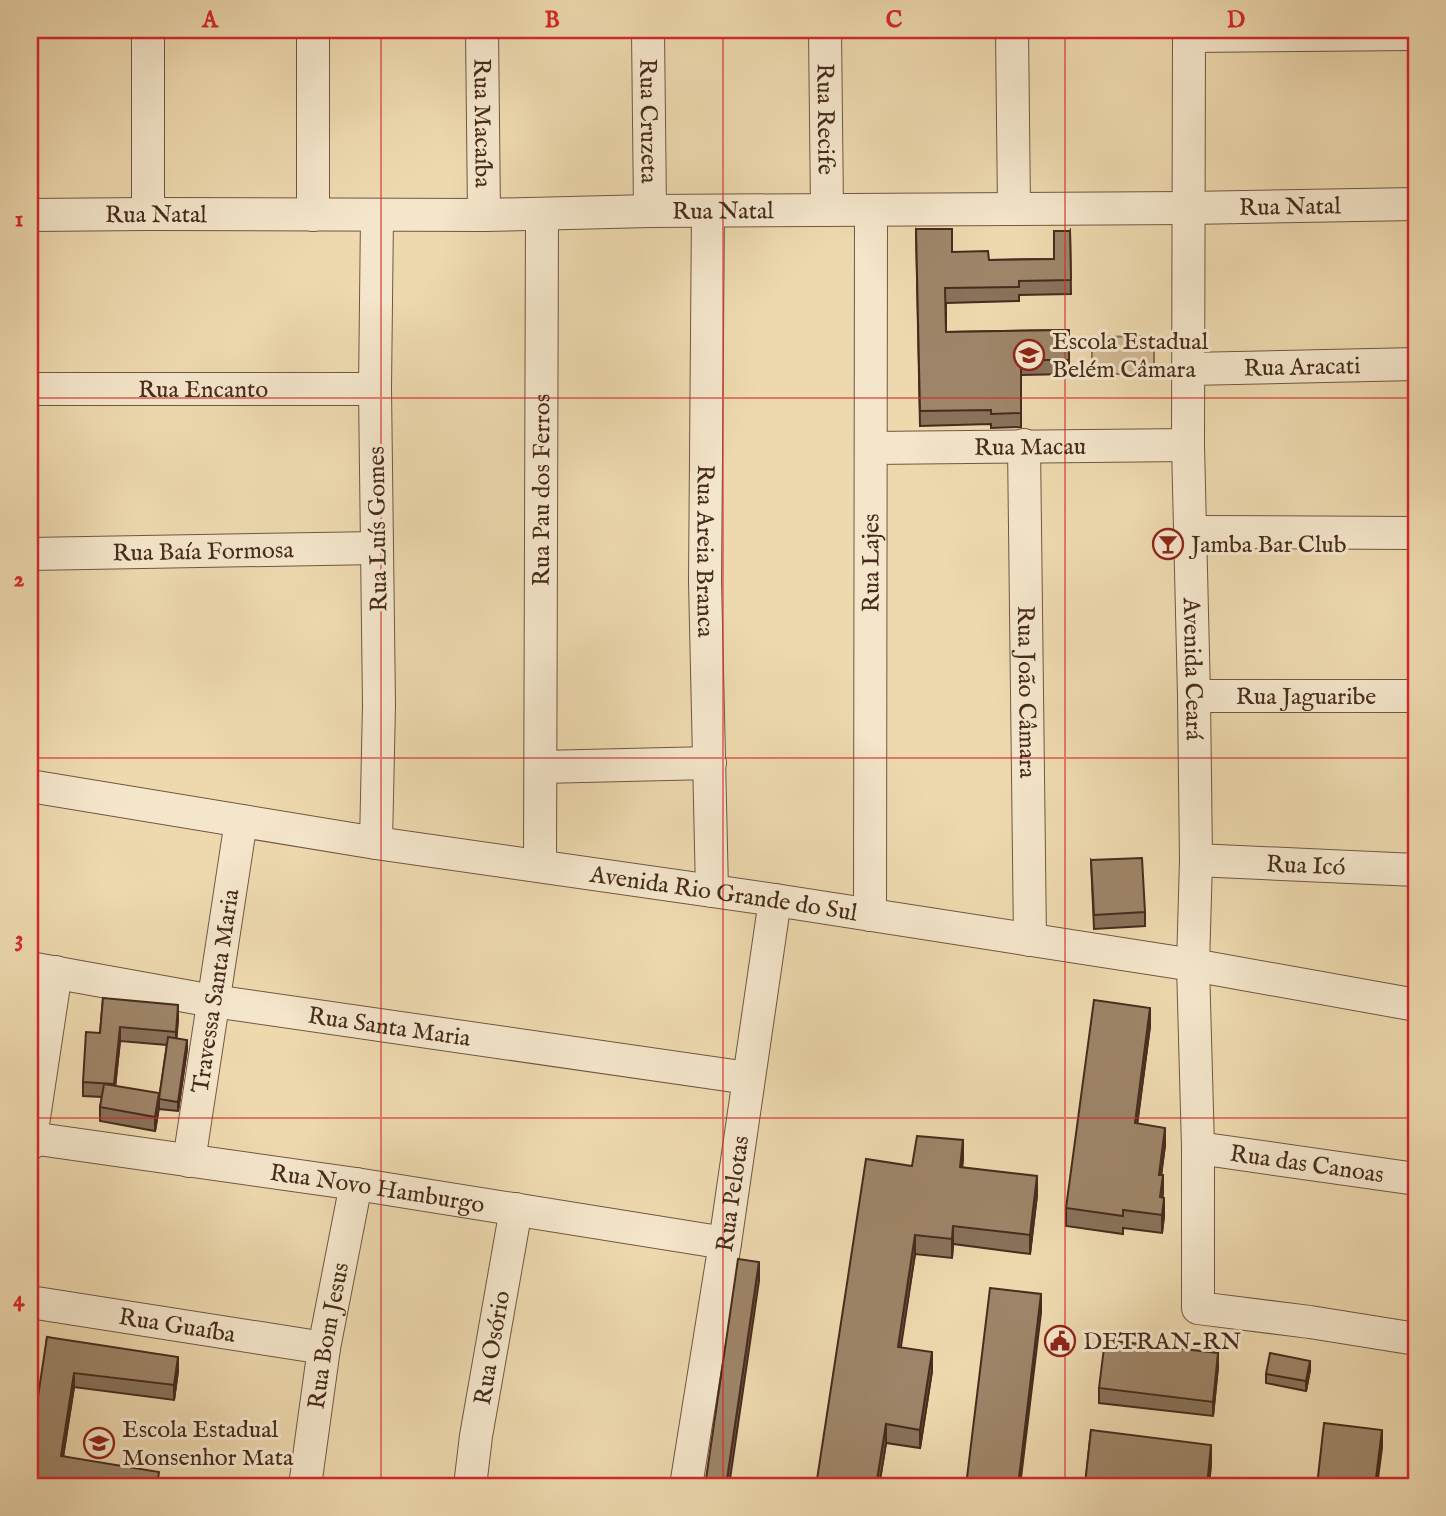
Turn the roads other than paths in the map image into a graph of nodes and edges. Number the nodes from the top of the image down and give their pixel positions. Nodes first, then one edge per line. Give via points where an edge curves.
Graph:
1 (148, 30) edge
2 (313, 30) edge
3 (482, 30) edge
4 (648, 30) edge
5 (825, 30) edge
6 (1012, 30) edge
7 (1189, 33) edge
8 (1416, 34) edge
9 (1416, 204) edge
10 (1188, 208) junction
11 (1014, 209) junction
12 (827, 210) junction
13 (871, 210) junction
14 (650, 211) junction
15 (708, 211) junction
16 (148, 214) junction
17 (542, 214) junction
18 (30, 215) edge
19 (313, 215) junction
20 (377, 215) junction
21 (484, 215) junction
22 (1416, 363) edge
23 (1188, 369) junction
24 (30, 389) edge
25 (375, 389) junction
26 (1188, 444) junction
27 (1024, 445) junction
28 (871, 448) junction
29 (1190, 532) junction
30 (1416, 533) edge
31 (377, 548) junction
32 (30, 554) edge
33 (1194, 696) junction
34 (1416, 696) edge
35 (710, 763) junction
36 (541, 767) junction
37 (30, 786) edge
38 (241, 821) junction
39 (376, 843) junction
40 (1196, 860) junction
41 (540, 866) junction
42 (1416, 870) edge
43 (712, 891) junction
44 (775, 900) junction
45 (870, 915) junction
46 (1030, 940) junction
47 (1193, 965) junction
48 (43, 970) edge
49 (213, 1001) junction
50 (1416, 1005) edge
51 (748, 1078) junction
52 (30, 1141) edge
53 (1198, 1148) junction
54 (189, 1161) junction
55 (1416, 1179) edge
56 (356, 1184) junction
57 (516, 1209) junction
58 (725, 1243) junction
59 (30, 1302) edge
60 (1416, 1339) edge
61 (324, 1348) junction
62 (305, 1486) edge
63 (470, 1486) edge
64 (686, 1486) edge

1 - 16 street
2 - 19 street
3 - 21 street, Rua Macaíba
4 - 14 street, Rua Cruzeta
5 - 12 street, Rua Recife
6 - 11 street
7 - 8 street
7 - 10 street, Avenida Ceará
9 - 10 street, Rua Natal
10 - 11 street, Rua Natal
10 - 23 street, Avenida Ceará
11 - 13 street, Rua Natal
12 - 13 street, Rua Natal
12 - 15 street, Rua Natal
13 - 28 street, Rua Lajes
14 - 15 street, Rua Natal
14 - 17 street, Rua Natal
15 - 35 street, Rua Areia Branca via 705,581
16 - 18 street, Rua Natal
16 - 19 street, Rua Natal
17 - 21 street, Rua Natal
17 - 36 street, Rua Pau dos Ferros
19 - 20 street, Rua Natal
20 - 21 street, Rua Natal
20 - 25 street, Rua Luís Gomes
22 - 23 street, Rua Aracati
23 - 26 street, Avenida Ceará
24 - 25 street, Rua Encanto
25 - 31 street, Rua Luís Gomes
26 - 27 street, Rua Macau
26 - 29 street, Avenida Ceará
27 - 28 street, Rua Macau
27 - 46 street, Rua João Câmara
28 - 45 street, Rua Lajes
29 - 30 street
29 - 33 street, Avenida Ceará
31 - 32 street, Rua Baía Formosa
31 - 39 street, Rua Luís Gomes
33 - 34 street, Rua Jaguaribe
33 - 40 street, Avenida Ceará
35 - 36 street
35 - 43 street, Rua Areia Branca
36 - 41 street, Rua Pau dos Ferros
37 - 38 street, Avenida Rio Grande do Sul
38 - 39 street, Avenida Rio Grande do Sul
38 - 49 street, Travessa Santa Maria
39 - 41 street, Avenida Rio Grande do Sul
40 - 42 street, Rua Icó
40 - 47 street, Avenida Ceará
41 - 43 street, Avenida Rio Grande do Sul
43 - 44 street, Avenida Rio Grande do Sul
44 - 45 street, Avenida Rio Grande do Sul
44 - 51 street, Rua Pelotas
45 - 46 street, Avenida Rio Grande do Sul
46 - 47 street, Avenida Rio Grande do Sul
47 - 50 street, Avenida Rio Grande do Sul
47 - 53 street, Avenida Ceará
48 - 49 street, Rua Santa Maria
48 - 52 street
49 - 51 street, Rua Santa Maria
49 - 54 street, Travessa Santa Maria
51 - 58 street, Rua Pelotas
52 - 54 street, Rua Novo Hamburgo
53 - 55 street, Rua das Canoas
53 - 60 street, Avenida Ceará via 1198,1308
54 - 56 street, Rua Novo Hamburgo
56 - 57 street, Rua Novo Hamburgo
56 - 61 street, Rua Bom Jesus
57 - 58 street, Rua Novo Hamburgo
57 - 63 street, Rua Osório
58 - 64 street, Rua Pelotas
59 - 61 street, Rua Guaíba
61 - 62 street, Rua Bom Jesus

